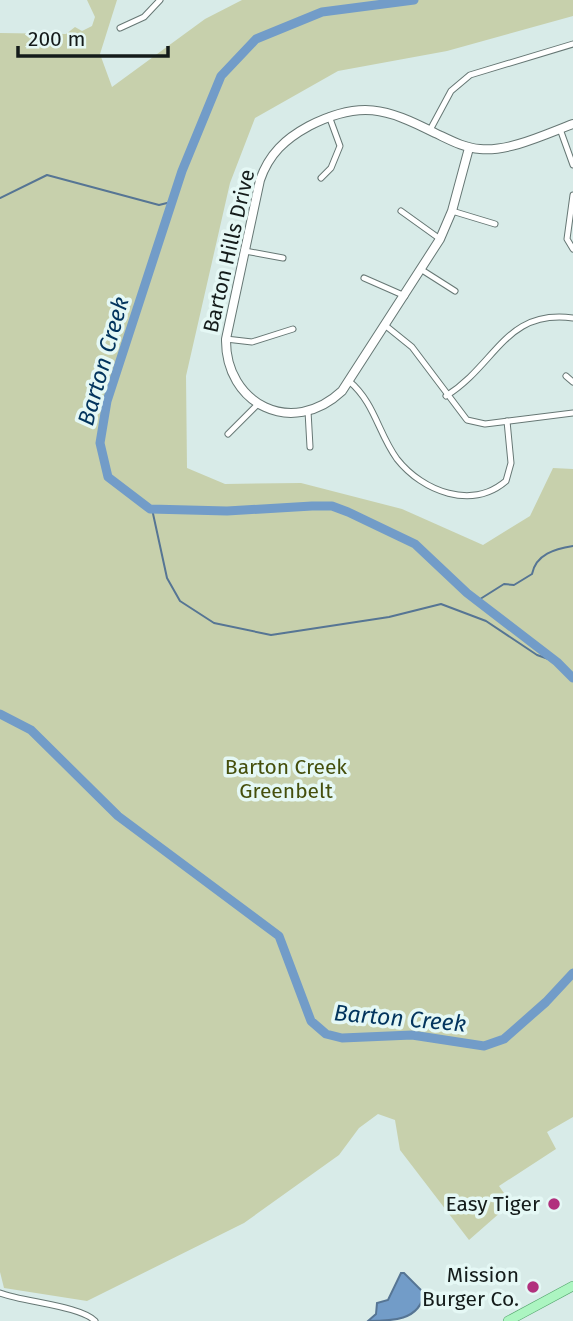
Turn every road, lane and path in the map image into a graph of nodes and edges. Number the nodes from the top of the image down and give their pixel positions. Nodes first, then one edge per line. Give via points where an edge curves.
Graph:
1 (160, 0) edge
2 (120, 28) dead end
3 (573, 44) edge
4 (329, 116) junction
5 (573, 124) edge
6 (559, 129) junction
7 (430, 130) junction
8 (469, 148) junction
9 (573, 165) edge
10 (321, 178) dead end
11 (573, 195) edge
12 (401, 211) dead end
13 (452, 211) junction
14 (495, 224) dead end
15 (440, 239) junction
16 (573, 248) edge
17 (245, 251) junction
18 (283, 258) dead end
19 (422, 270) junction
20 (364, 278) dead end
21 (455, 291) dead end
22 (405, 296) junction
23 (573, 318) edge
24 (386, 326) junction
25 (293, 329) dead end
26 (226, 339) junction
27 (566, 376) dead end
28 (349, 381) junction
29 (573, 382) edge
30 (446, 396) junction
31 (258, 404) junction
32 (308, 411) junction
33 (573, 413) edge
34 (507, 421) junction
35 (228, 434) dead end
36 (310, 447) dead end
37 (573, 1286) edge
38 (0, 1293) edge
39 (95, 1321) edge
40 (508, 1321) edge

1 - 2 street via 144,16
3 - 7 street via 470,75 451,91
4 - 7 street, Barton Hills Drive via 369,108 391,112
4 - 10 street via 340,145 331,168
4 - 17 street, Barton Hills Drive via 290,136 269,160 260,180
5 - 6 street, Barton Hills Drive
6 - 8 street, Barton Hills Drive via 492,150
6 - 9 street
7 - 8 street, Barton Hills Drive
8 - 13 street
11 - 16 street via 567,239
12 - 15 street
13 - 14 street
13 - 15 street
15 - 19 street
17 - 18 street
17 - 26 street, Barton Hills Drive
19 - 21 street
19 - 22 street
20 - 22 street
22 - 24 street
23 - 30 street via 547,317 522,324 475,375
24 - 28 street
24 - 30 street via 412,347
25 - 26 street via 252,342
26 - 31 street, Barton Hills Drive via 227,364
27 - 29 street
28 - 32 street via 332,400
28 - 34 street via 367,399 399,460 417,477 462,497 486,495 506,481 511,463
30 - 34 street via 467,421
31 - 32 street via 278,413
31 - 35 street
32 - 36 street
33 - 34 street
37 - 40 main road
38 - 39 street via 75,1310

